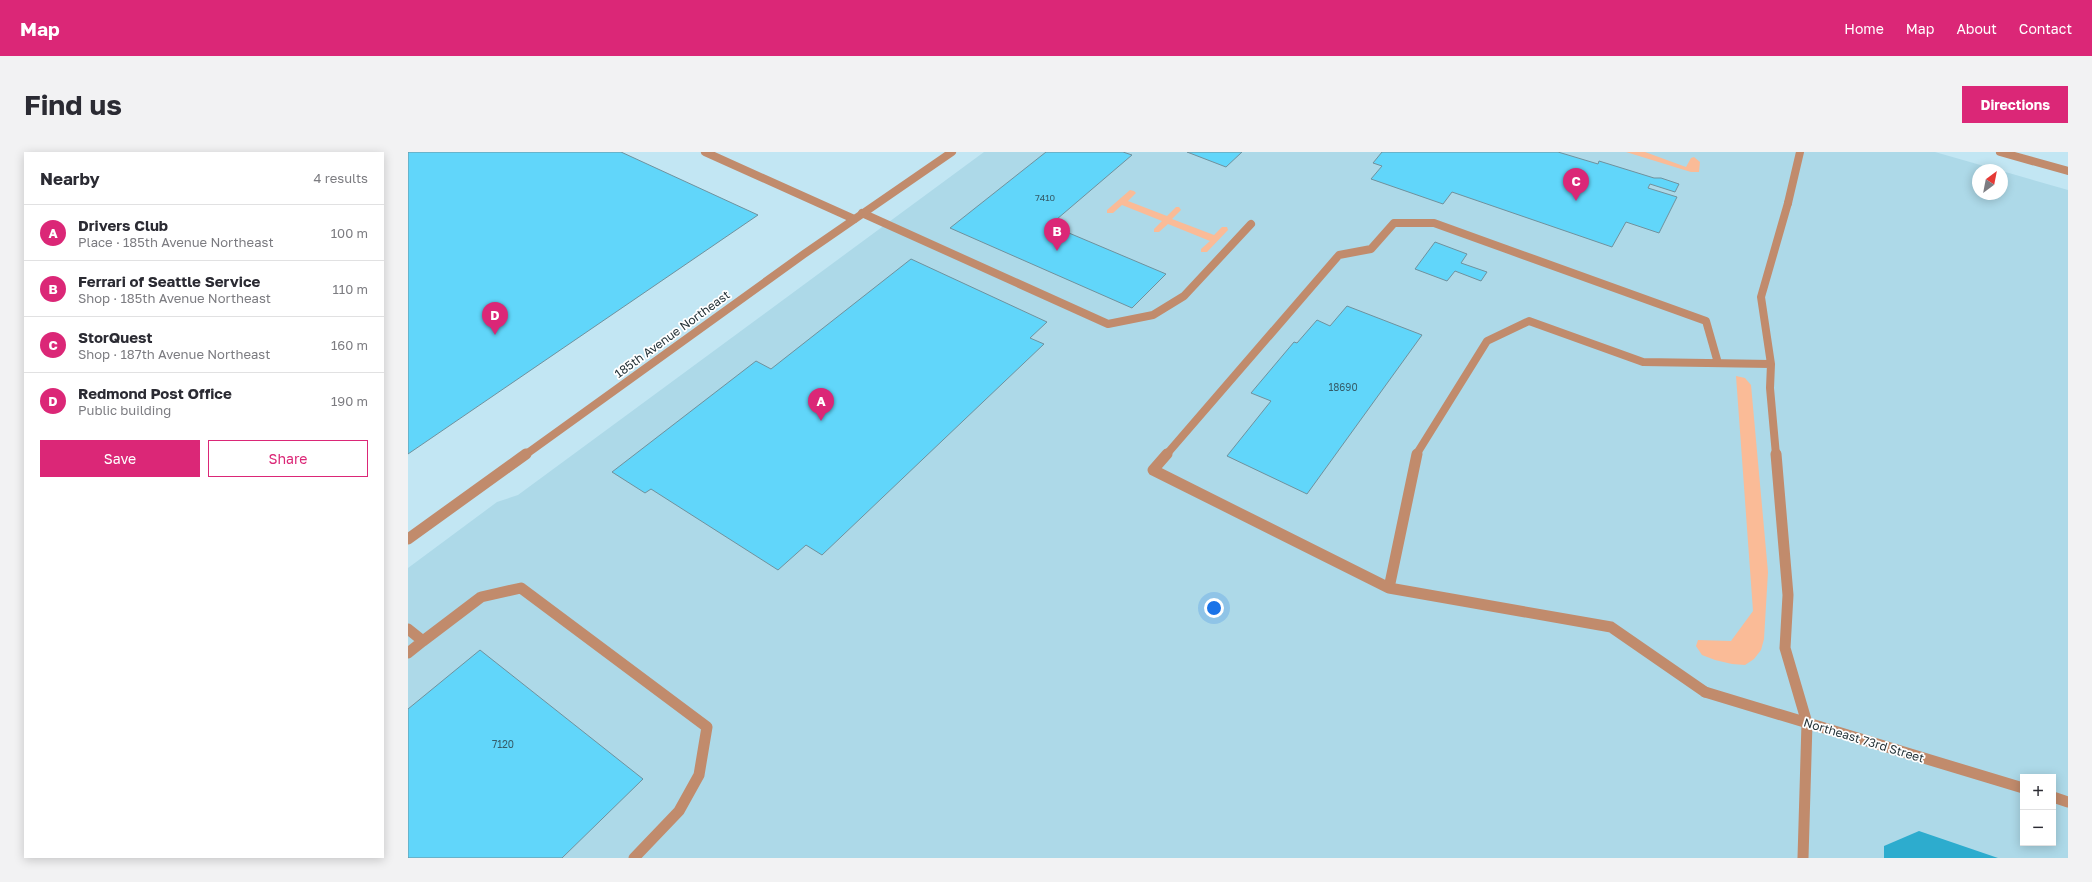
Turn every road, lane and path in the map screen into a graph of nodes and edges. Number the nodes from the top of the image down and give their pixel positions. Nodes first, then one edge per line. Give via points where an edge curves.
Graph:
1 (705, 152) edge
2 (952, 152) edge
3 (1800, 152) edge
4 (2000, 152) edge
5 (2068, 171) edge
6 (862, 213) junction
7 (854, 219) junction
8 (1252, 224) dead end
9 (1718, 363) junction
10 (1772, 364) junction
11 (408, 539) edge
12 (1389, 588) junction
13 (408, 629) edge
14 (423, 641) junction
15 (408, 653) edge
16 (1807, 723) junction
17 (2020, 787) edge
18 (2056, 798) edge
19 (2068, 802) edge
20 (634, 858) edge
21 (1803, 858) edge

1 - 7 street
2 - 6 street, 185th Avenue Northeast
3 - 10 street via 1761,297
4 - 5 street
6 - 7 street, 185th Avenue Northeast
6 - 8 street via 1108,324 1153,315 1184,296
7 - 11 street, 185th Avenue Northeast
9 - 10 street
9 - 12 street via 1643,362 1529,321 1487,341 1417,452
9 - 12 street, Northeast 73rd Street via 1706,321 1434,223 1394,223 1371,249 1339,255 1153,470
10 - 16 street via 1770,388 1788,595 1785,648
12 - 16 street, Northeast 73rd Street via 1611,628 1705,692
13 - 14 street
14 - 15 street
14 - 20 street via 481,597 521,588 707,727 699,775 679,811
16 - 17 street, Northeast 73rd Street
16 - 21 street
18 - 19 street

